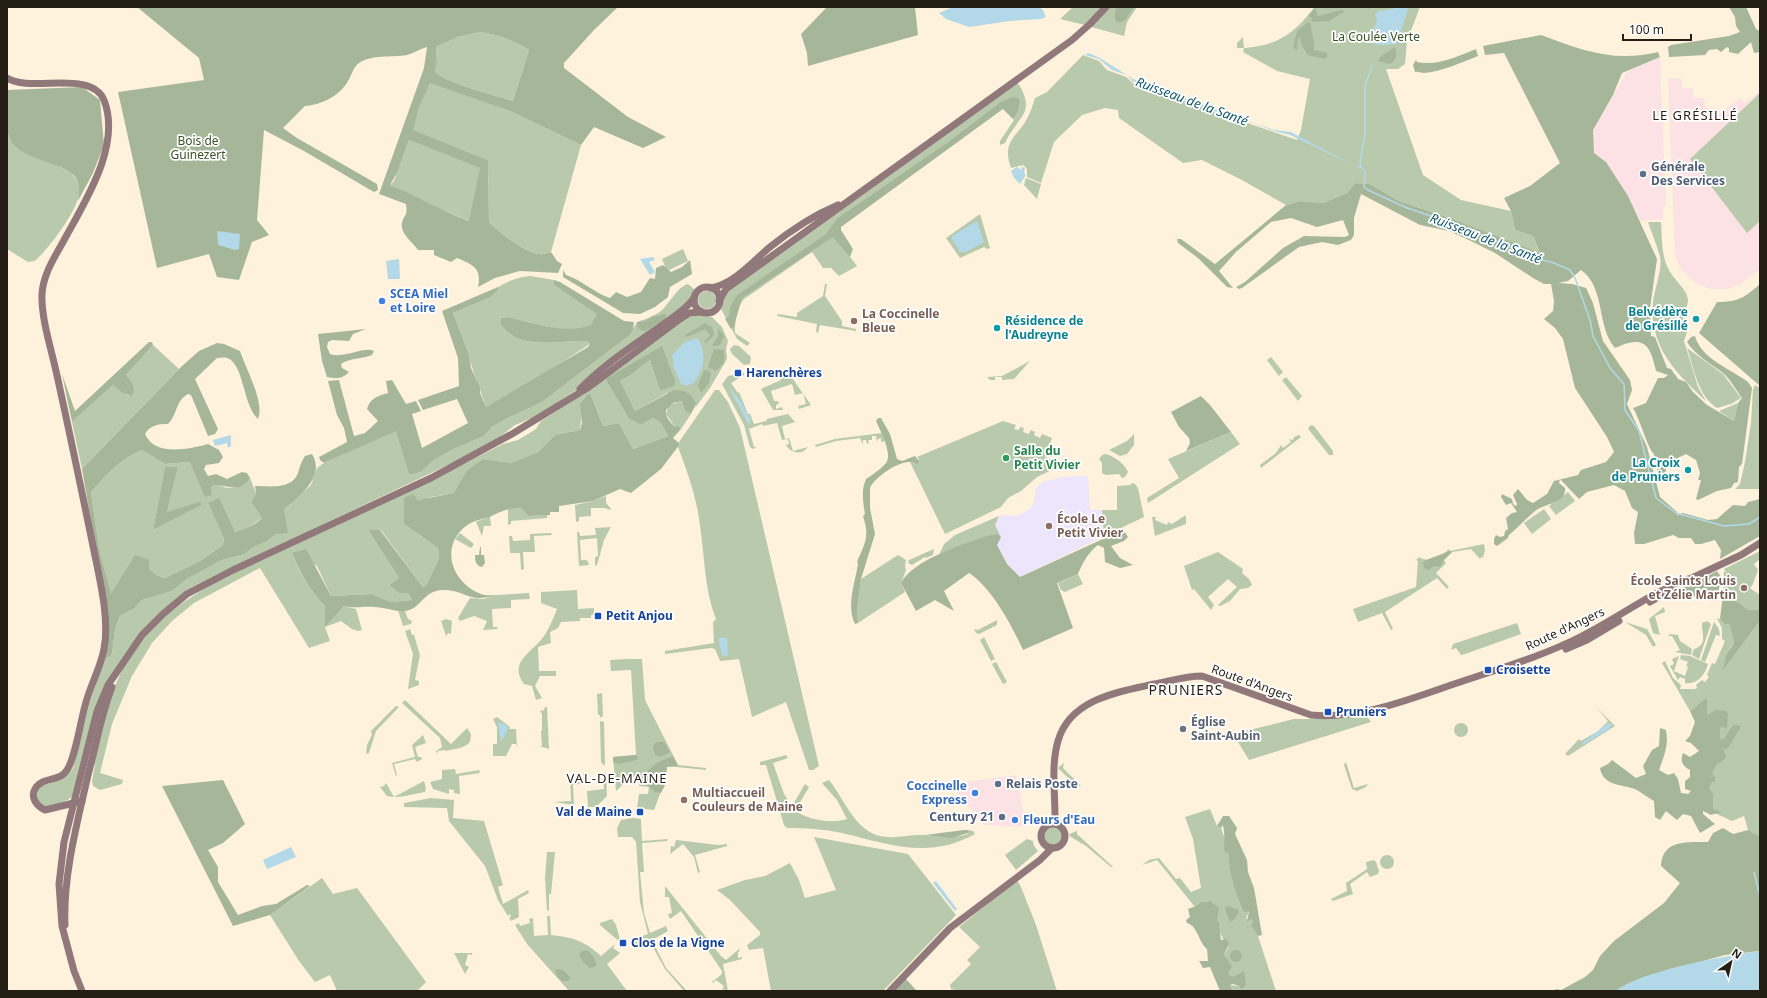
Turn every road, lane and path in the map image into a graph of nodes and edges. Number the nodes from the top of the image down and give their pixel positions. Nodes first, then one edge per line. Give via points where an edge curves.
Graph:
1 (1106, 7) edge
2 (7, 78) edge
3 (852, 198) junction
4 (710, 288) junction
5 (694, 298) junction
6 (719, 301) junction
7 (702, 312) junction
8 (576, 394) junction
9 (1758, 545) edge
10 (124, 662) junction
11 (82, 801) junction
12 (74, 804) junction
13 (1054, 824) junction
14 (1043, 844) junction
15 (1052, 848) junction
16 (1042, 856) junction
17 (69, 952) junction
18 (82, 991) edge
19 (890, 991) edge

1 - 3 main road via 1066,44
2 - 12 main road via 22,83 84,85 98,91 107,108 107,142 103,161 53,260 42,295 77,463 104,618 104,649 86,700 70,766 62,776 41,783 33,794 36,804 45,810
3 - 4 main road via 820,213 771,246 750,266 726,282
3 - 6 main road via 726,289
4 - 5 main road via 700,289
4 - 6 main road via 717,293
5 - 7 main road via 696,306
5 - 8 main road via 676,315 604,367
6 - 7 main road via 715,310 709,313
7 - 8 main road via 689,313
8 - 10 main road via 512,434 431,478 233,570 188,594 142,635
9 - 13 main road, Route d'Angers via 1697,576 1661,589 1589,633 1549,652 1368,710 1326,716 1311,715 1202,676 1186,677 1105,696 1073,715 1061,732 1054,762
10 - 11 main road via 107,700
10 - 12 main road via 108,685 97,711
11 - 12 main road
11 - 17 main road via 66,891 65,924
12 - 17 main road via 64,842 59,884 62,926
13 - 14 main road via 1044,826 1040,833
13 - 15 main road via 1064,831 1065,840 1058,847
14 - 15 main road
14 - 16 main road
15 - 16 main road
16 - 19 main road via 950,928
17 - 18 main road

